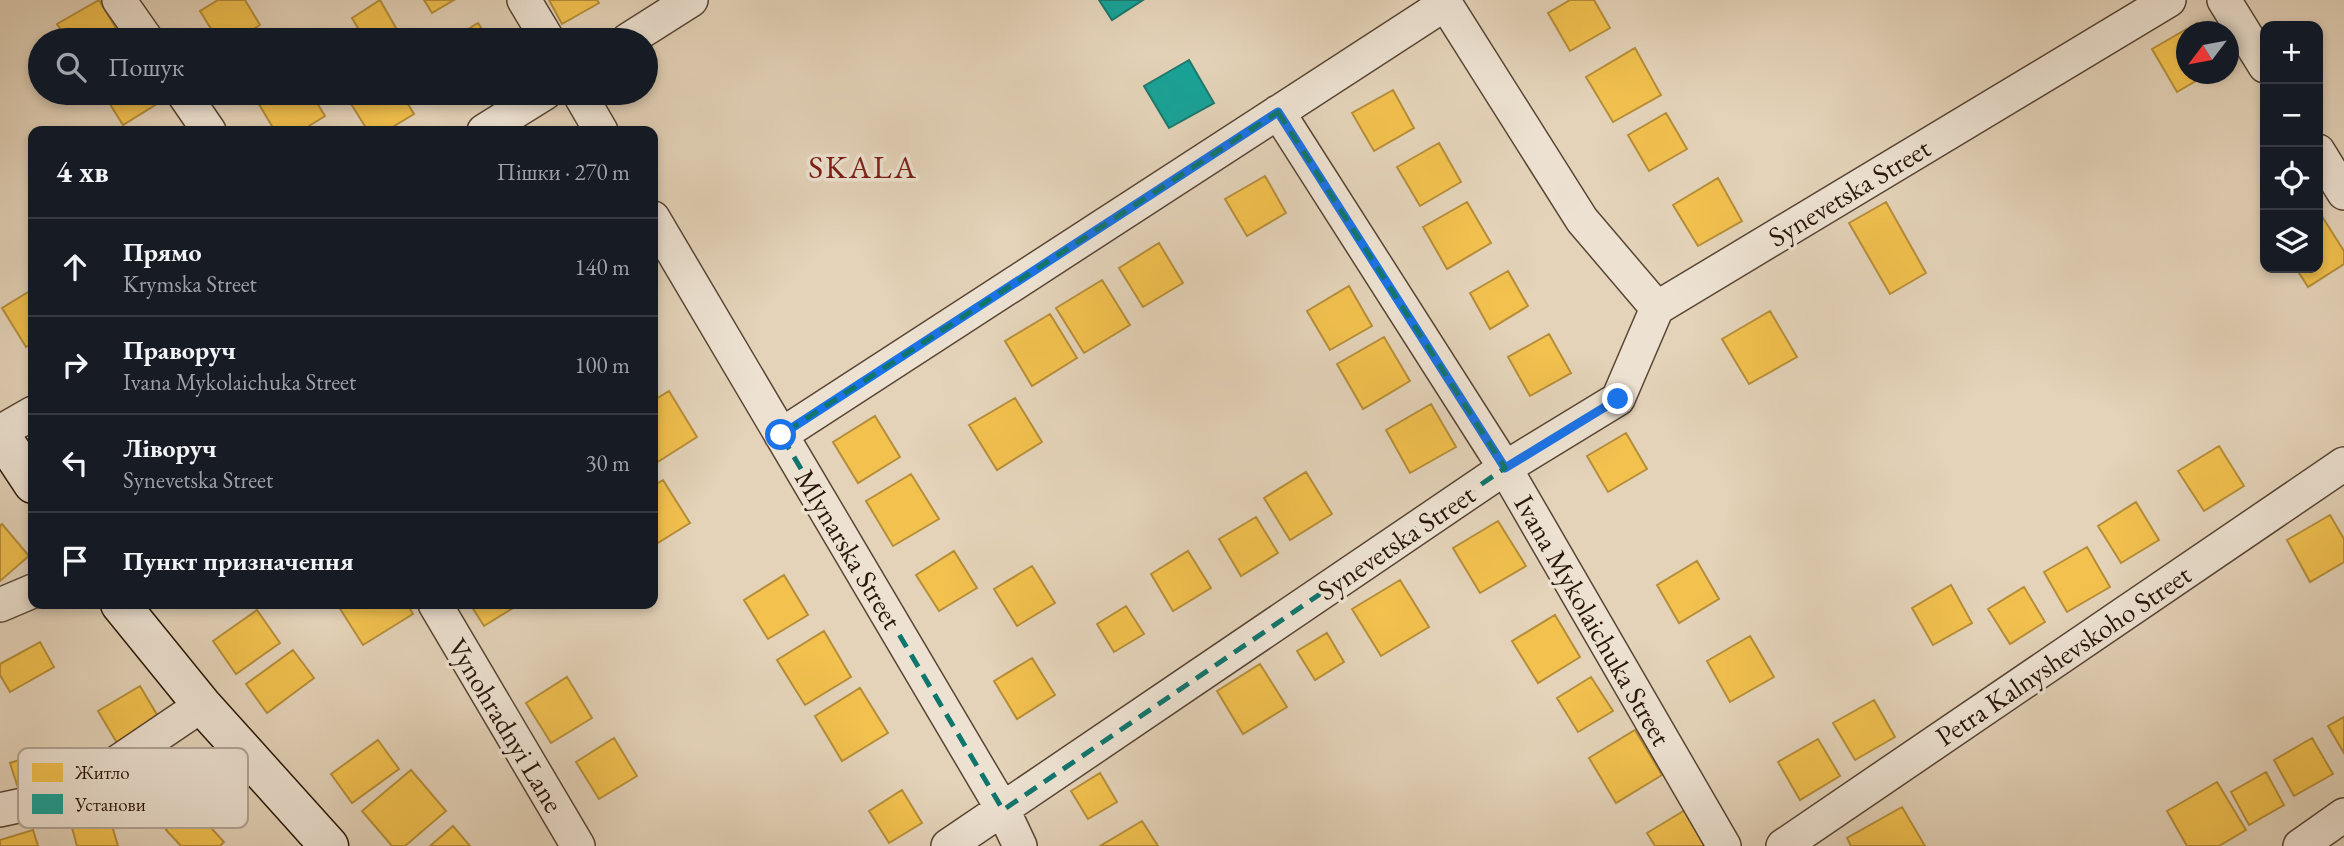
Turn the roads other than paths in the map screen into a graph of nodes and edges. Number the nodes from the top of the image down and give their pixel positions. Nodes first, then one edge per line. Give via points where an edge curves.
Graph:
1 (120, 0) edge
2 (524, 0) edge
3 (691, 0) edge
4 (2169, 0) edge
5 (2224, 0) edge
6 (1444, 2) edge
7 (139, 28) edge
8 (541, 28) edge
9 (647, 28) edge
10 (2260, 58) edge
11 (191, 105) edge
12 (526, 105) edge
13 (586, 105) edge
14 (1278, 112) junction
15 (206, 126) edge
16 (492, 126) edge
17 (598, 126) edge
18 (2323, 158) edge
19 (2344, 193) edge
20 (658, 226) edge
21 (1657, 308) junction
22 (28, 416) edge
23 (0, 433) edge
24 (781, 435) junction
25 (2344, 464) edge
26 (1505, 468) junction
27 (28, 476) edge
28 (28, 593) edge
29 (0, 605) edge
30 (124, 609) edge
31 (438, 609) edge
32 (202, 705) junction
33 (138, 748) edge
34 (241, 748) edge
35 (248, 756) edge
36 (18, 806) edge
37 (0, 810) edge
38 (1003, 810) junction
39 (2344, 815) edge
40 (329, 846) edge
41 (578, 846) edge
42 (948, 846) edge
43 (1020, 846) edge
44 (1724, 846) edge
45 (1783, 846) edge
46 (2300, 846) edge

1 - 7 street
2 - 8 street
3 - 9 street
4 - 21 street, Synevetska Street
5 - 10 street
6 - 14 street
6 - 21 street via 1582,220
11 - 15 street
12 - 16 street
13 - 17 street
14 - 24 street
14 - 26 street, Ivana Mykolaichuka Street
18 - 19 street
20 - 24 street, Mlynarska Street
21 - 26 street, Synevetska Street via 1618,399
22 - 23 street
23 - 27 street
24 - 38 street, Mlynarska Street
25 - 45 street, Petra Kalnyshevskoho Street
26 - 38 street, Synevetska Street
26 - 44 street, Ivana Mykolaichuka Street
28 - 29 street
30 - 32 street
31 - 41 street, Vynohradnyi Lane
32 - 33 street
32 - 34 street
35 - 40 street
36 - 37 street
38 - 42 street, Synevetska Street
38 - 43 street, Mlynarska Street
39 - 46 street

